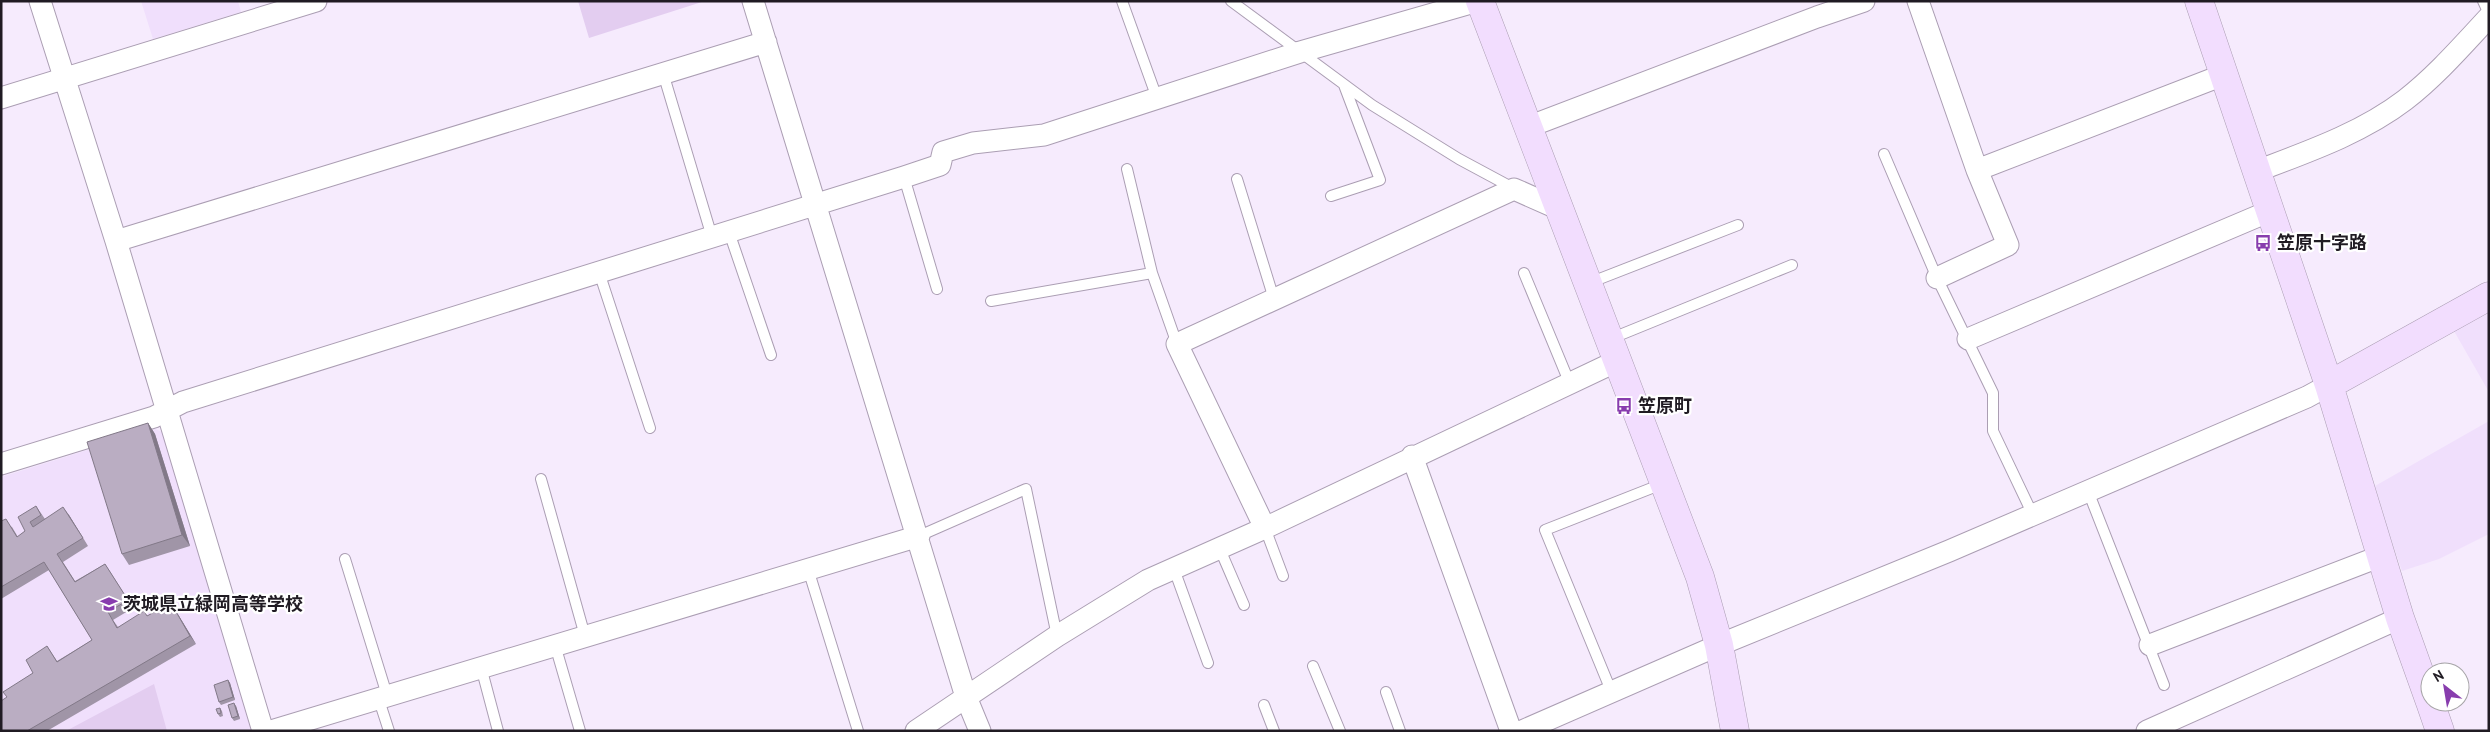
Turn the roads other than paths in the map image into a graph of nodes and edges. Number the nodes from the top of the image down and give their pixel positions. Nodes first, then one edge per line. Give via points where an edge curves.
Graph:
1 (40, 1) edge
2 (316, 1) edge
3 (753, 1) edge
4 (1122, 1) edge
5 (1231, 1) edge
6 (1479, 1) edge
7 (1864, 1) edge
8 (1918, 1) edge
9 (2199, 1) edge
10 (2483, 1) edge
11 (2489, 15) edge
12 (766, 42) junction
13 (1300, 52) junction
14 (662, 73) junction
15 (2223, 75) junction
16 (65, 78) junction
17 (1344, 84) junction
18 (1, 98) edge
19 (1156, 98) junction
20 (1528, 127) junction
21 (1884, 154) dead end
22 (1127, 168) dead end
23 (1977, 170) junction
24 (2257, 171) junction
25 (904, 177) junction
26 (1238, 180) dead end
27 (1514, 189) junction
28 (1331, 196) dead end
29 (817, 205) junction
30 (1559, 209) junction
31 (2270, 210) junction
32 (1738, 225) dead end
33 (721, 235) junction
34 (116, 241) junction
35 (1792, 265) dead end
36 (599, 272) junction
37 (1152, 273) junction
38 (1524, 273) dead end
39 (1937, 278) junction
40 (1588, 284) junction
41 (937, 289) dead end
42 (2489, 296) edge
43 (1274, 299) junction
44 (991, 300) dead end
45 (1968, 339) junction
46 (1177, 344) junction
47 (1613, 350) junction
48 (771, 355) dead end
49 (1570, 384) junction
50 (2329, 385) junction
51 (167, 410) junction
52 (650, 428) dead end
53 (1412, 456) junction
54 (1, 464) edge
55 (541, 479) dead end
56 (1666, 483) junction
57 (2088, 491) junction
58 (2032, 514) junction
59 (1265, 528) junction
60 (919, 536) junction
61 (1219, 547) junction
62 (2381, 556) junction
63 (345, 559) dead end
64 (808, 569) junction
65 (1174, 569) junction
66 (1283, 576) dead end
67 (1244, 605) dead end
68 (2400, 618) junction
69 (586, 636) junction
70 (1057, 636) junction
71 (555, 645) junction
72 (1719, 645) junction
73 (2150, 646) junction
74 (1208, 663) dead end
75 (1313, 666) dead end
76 (481, 667) junction
77 (2420, 674) edge
78 (2164, 685) dead end
79 (1386, 692) dead end
80 (1612, 693) junction
81 (382, 696) junction
82 (966, 696) junction
83 (1264, 705) dead end
84 (2433, 712) edge
85 (263, 731) edge
86 (271, 731) edge
87 (390, 731) edge
88 (498, 731) edge
89 (580, 731) edge
90 (858, 731) edge
91 (916, 731) edge
92 (980, 731) edge
93 (1274, 731) edge
94 (1340, 731) edge
95 (1400, 731) edge
96 (1511, 731) edge
97 (1522, 731) edge
98 (1735, 731) edge
99 (2147, 731) edge
100 (2440, 731) edge

1 - 16 street
2 - 16 street
3 - 12 street
4 - 19 lane
5 - 13 lane
6 - 13 street
6 - 20 street
7 - 20 street
8 - 23 street
9 - 15 street
10 - 11 lane
11 - 24 street via 2430,79 2403,102 2322,146
12 - 14 street
12 - 29 street
13 - 17 lane
13 - 19 street
14 - 33 lane
14 - 34 street
15 - 23 street
15 - 24 street
16 - 18 street
16 - 34 street
17 - 27 lane via 1372,105
17 - 28 lane via 1380,180
19 - 25 street via 1044,135 973,143 942,152 940,165
20 - 30 street
21 - 39 lane
22 - 37 lane
23 - 39 street via 2008,245
24 - 31 street
25 - 29 street
25 - 41 lane
26 - 43 lane
27 - 30 street
27 - 43 street
29 - 33 street
29 - 60 street
30 - 40 street
31 - 45 street
31 - 50 street
32 - 40 lane
33 - 36 street
33 - 48 lane
34 - 51 street
35 - 47 lane
36 - 51 street via 182,402
36 - 52 lane
37 - 44 lane
37 - 46 lane
38 - 49 lane
39 - 45 lane
40 - 47 street
42 - 50 street
43 - 46 street
45 - 58 lane via 1993,393 1994,431
46 - 59 street
47 - 49 street
47 - 56 street
49 - 53 street
50 - 57 street
50 - 62 street
51 - 54 street via 154,417
51 - 85 street
53 - 59 street
53 - 96 street
55 - 69 lane
56 - 72 street via 1700,577
56 - 80 lane via 1545,530
57 - 58 street
57 - 73 lane
58 - 72 street
59 - 61 street
59 - 66 lane
60 - 64 street
60 - 70 lane via 1026,489
60 - 82 street
61 - 65 street
61 - 67 lane
62 - 68 street
62 - 73 street
63 - 81 lane
64 - 69 street
64 - 90 lane
65 - 70 street via 1148,580
65 - 74 lane
68 - 77 street
68 - 99 street
69 - 71 street
70 - 82 street
71 - 76 street
71 - 89 lane
72 - 80 street
72 - 98 street
73 - 78 lane
75 - 94 lane
76 - 81 street
76 - 88 lane
79 - 95 lane
80 - 97 street
81 - 86 street
81 - 87 lane
82 - 91 street
82 - 92 street
83 - 93 lane
84 - 100 street

